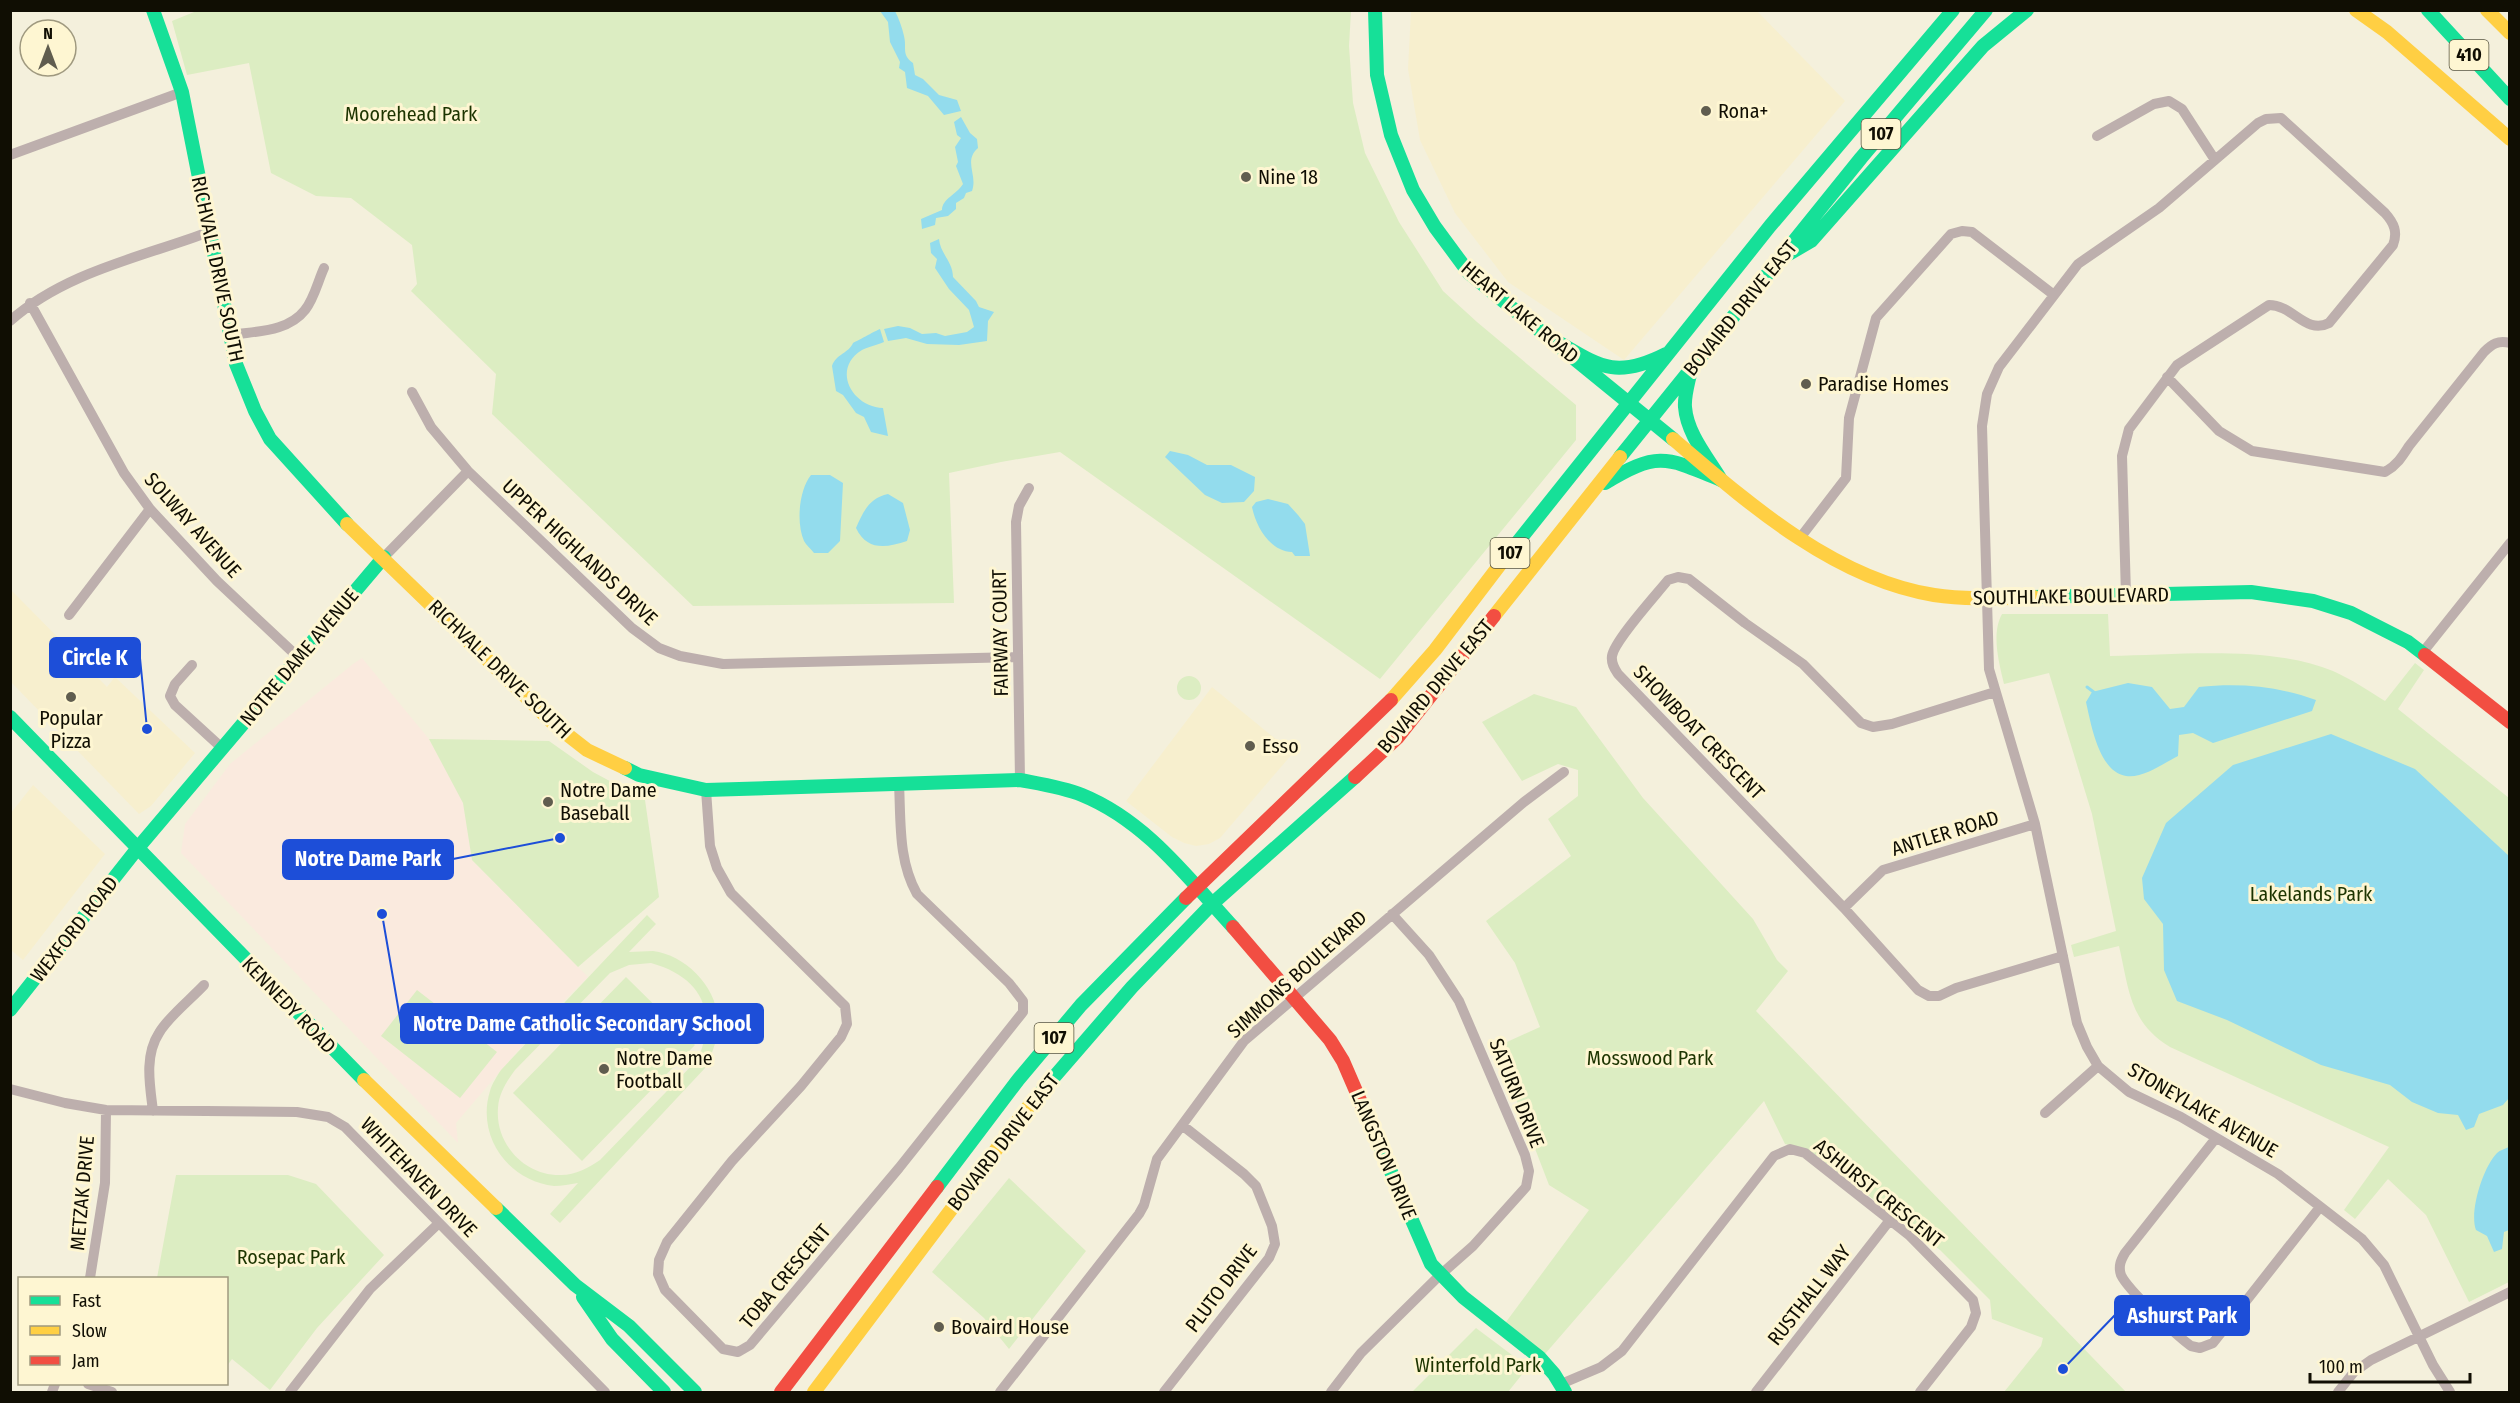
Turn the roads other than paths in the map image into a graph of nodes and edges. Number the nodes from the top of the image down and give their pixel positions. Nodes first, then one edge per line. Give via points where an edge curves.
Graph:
1 (153, 10) edge
2 (1375, 10) edge
3 (1953, 10) edge
4 (1986, 10) edge
5 (2027, 10) edge
6 (2356, 10) edge
7 (2428, 10) edge
8 (2487, 10) edge
9 (2510, 33) edge
10 (182, 92) junction
11 (2510, 99) edge
12 (2097, 136) dead end
13 (2510, 139) edge
14 (10, 155) edge
15 (2215, 160) junction
16 (209, 232) junction
17 (1780, 259) junction
18 (324, 268) dead end
19 (2054, 295) junction
20 (30, 303) junction
21 (10, 321) edge
22 (232, 335) junction
23 (1547, 336) junction
24 (2510, 343) edge
25 (1669, 353) junction
26 (1692, 367) junction
27 (2167, 377) junction
28 (412, 392) dead end
29 (1629, 403) junction
30 (1649, 421) junction
31 (468, 471) junction
32 (1721, 480) junction
33 (1029, 488) dead end
34 (1594, 489) junction
35 (150, 509) junction
36 (1800, 538) junction
37 (2510, 543) edge
38 (384, 557) junction
39 (2126, 595) junction
40 (1986, 598) junction
41 (69, 615) dead end
42 (2423, 652) junction
43 (1018, 657) junction
44 (299, 658) junction
45 (192, 665) dead end
46 (1995, 692) junction
47 (10, 717) edge
48 (2510, 722) edge
49 (222, 748) junction
50 (1564, 772) dead end
51 (1020, 780) junction
52 (898, 784) junction
53 (706, 790) junction
54 (2035, 824) junction
55 (137, 849) junction
56 (1196, 887) junction
57 (1212, 904) junction
58 (1844, 908) junction
59 (1392, 914) junction
60 (2063, 956) junction
61 (204, 985) dead end
62 (1295, 999) junction
63 (10, 1010) edge
64 (2098, 1066) junction
65 (10, 1089) edge
66 (106, 1110) junction
67 (153, 1111) junction
68 (2045, 1113) dead end
69 (1182, 1125) junction
70 (2217, 1137) junction
71 (2320, 1206) junction
72 (1890, 1220) junction
73 (439, 1223) junction
74 (1439, 1276) junction
75 (90, 1277) edge
76 (575, 1285) junction
77 (2510, 1292) edge
78 (2419, 1336) junction
79 (93, 1385) edge
80 (1563, 1388) edge
81 (112, 1392) edge
82 (290, 1392) edge
83 (605, 1392) edge
84 (664, 1392) edge
85 (695, 1392) edge
86 (781, 1392) edge
87 (814, 1392) edge
88 (1000, 1392) edge
89 (1164, 1392) edge
90 (1330, 1392) edge
91 (1756, 1392) edge
92 (1920, 1392) edge
93 (2338, 1392) edge
94 (2450, 1392) edge

1 - 10 main road, RICHVALE DRIVE SOUTH
2 - 23 main road, HEART LAKE ROAD via 1377,75 1384,111 1413,189 1468,273
3 - 25 main road, BOVAIRD DRIVE EAST / 107 via 1829,153
4 - 17 main road, BOVAIRD DRIVE EAST / 107
5 - 17 main road via 1983,46 1810,241
6 - 13 main road via 2387,32
7 - 11 main road, 410
8 - 9 main road, 410
10 - 14 street
10 - 16 main road, RICHVALE DRIVE SOUTH
12 - 15 street via 2154,104 2169,101 2182,109
15 - 19 street, STONEYLAKE AVENUE via 2159,208 2085,257
15 - 27 street, STONEYLAKE AVENUE via 2258,123 2281,118 2385,213 2394,226 2395,240 2330,323 2307,324 2287,308 2269,305 2187,358
16 - 20 street via 93,272
16 - 22 main road, RICHVALE DRIVE SOUTH
17 - 26 main road, BOVAIRD DRIVE EAST / 107
18 - 22 street via 306,309 296,319 278,328
19 - 36 street via 1972,232 1951,234 1876,318 1849,418 1846,478
19 - 40 street, STONEYLAKE AVENUE via 2002,362 1987,394 1982,426
20 - 21 street
20 - 35 street, SOLWAY AVENUE via 124,473
22 - 38 main road, RICHVALE DRIVE SOUTH via 240,375 270,439 333,510
23 - 25 main road via 1609,368 1640,366
23 - 29 main road, HEART LAKE ROAD
24 - 27 street via 2493,343 2484,352 2402,459 2385,472 2252,451 2218,431
25 - 29 main road, BOVAIRD DRIVE EAST / 107
26 - 30 main road, BOVAIRD DRIVE EAST / 107
26 - 32 main road via 1685,400 1687,417
27 - 39 street via 2137,416 2122,456
28 - 31 street, UPPER HIGHLANDS DRIVE via 431,427
29 - 30 main road, HEART LAKE ROAD
29 - 56 main road, BOVAIRD DRIVE EAST / 107 via 1435,650 1391,700
30 - 32 main road, SOUTHLAKE BOULEVARD
30 - 34 main road, BOVAIRD DRIVE EAST / 107
31 - 38 street, NOTRE DAME AVENUE
31 - 43 street, UPPER HIGHLANDS DRIVE via 632,628 659,648 680,656 723,664
32 - 34 main road via 1671,459 1658,458 1635,464
32 - 36 main road, SOUTHLAKE BOULEVARD
33 - 43 street, FAIRWAY COURT via 1016,522
34 - 57 main road, BOVAIRD DRIVE EAST / 107 via 1398,736 1324,807
35 - 41 street
35 - 44 street, SOLWAY AVENUE via 217,581
36 - 40 main road, SOUTHLAKE BOULEVARD via 1834,560 1891,584 1934,595
37 - 42 street
38 - 44 main road, NOTRE DAME AVENUE
38 - 53 main road, RICHVALE DRIVE SOUTH via 555,725 587,750 639,775
39 - 40 main road, SOUTHLAKE BOULEVARD
39 - 42 main road, SOUTHLAKE BOULEVARD via 2251,592 2292,597 2352,613
40 - 46 street, STONEYLAKE AVENUE via 1987,654
42 - 48 main road, SOUTHLAKE BOULEVARD
43 - 51 street, FAIRWAY COURT
44 - 49 main road, NOTRE DAME AVENUE
45 - 49 street via 170,696
46 - 54 street, STONEYLAKE AVENUE
46 - 58 street, SHOWBOAT CRESCENT via 1892,724 1867,726 1803,664 1689,579 1678,577 1668,580 1621,638 1612,656 1618,674
47 - 55 main road, KENNEDY ROAD
49 - 55 main road, NOTRE DAME AVENUE
50 - 59 street, SIMMONS BOULEVARD
51 - 52 main road, RICHVALE DRIVE SOUTH
51 - 56 main road, RICHVALE DRIVE SOUTH via 1060,788 1105,807 1157,844
52 - 53 main road, RICHVALE DRIVE SOUTH
52 - 53 street, TOBA CRESCENT via 903,858 917,894 1009,983 1023,1001 1023,1012 899,1168 750,1344 738,1352 723,1349 665,1290 658,1274 658,1260 667,1242 732,1161 841,1037 847,1014 846,1006 731,893 710,846
54 - 58 street, ANTLER ROAD via 1883,870
54 - 60 street, STONEYLAKE AVENUE
55 - 63 main road, WEXFORD ROAD
55 - 76 main road, KENNEDY ROAD via 330,1047
56 - 57 main road, RICHVALE DRIVE SOUTH
56 - 86 main road, BOVAIRD DRIVE EAST / 107 via 1124,959 1018,1080
57 - 62 main road, LANGSTON DRIVE
57 - 87 main road, BOVAIRD DRIVE EAST / 107 via 1036,1096
58 - 60 street, SHOWBOAT CRESCENT via 1918,990 1929,996
59 - 62 street, SIMMONS BOULEVARD
59 - 74 street, SATURN DRIVE via 1429,955 1459,1001 1529,1171 1526,1187 1473,1246
60 - 64 street, STONEYLAKE AVENUE via 2077,1023
61 - 67 street via 159,1032 148,1072
62 - 69 street, SIMMONS BOULEVARD via 1244,1041
62 - 74 main road, LANGSTON DRIVE via 1343,1061
64 - 68 street
64 - 70 street, STONEYLAKE AVENUE via 2128,1092
65 - 66 street, WHITEHAVEN DRIVE
66 - 67 street, WHITEHAVEN DRIVE
66 - 75 street, METZAK DRIVE via 105,1183
67 - 73 street, WHITEHAVEN DRIVE via 297,1112 328,1117 345,1127
69 - 88 street, SIMMONS BOULEVARD via 1157,1159 1139,1214
69 - 89 street, PLUTO DRIVE via 1256,1186 1275,1244
70 - 71 street, STONEYLAKE AVENUE via 2278,1174
70 - 71 street via 2120,1261 2119,1268 2126,1283 2191,1347 2213,1342
71 - 78 street, STONEYLAKE AVENUE via 2378,1257
72 - 80 street, ASHURST CRESCENT via 1805,1153 1782,1151 1774,1156 1622,1351
72 - 91 street, RUSTHALL WAY
72 - 92 street, ASHURST CRESCENT via 1930,1255 1976,1307 1971,1327
73 - 82 street via 370,1289
73 - 83 street, WHITEHAVEN DRIVE
74 - 80 main road, LANGSTON DRIVE via 1545,1363
74 - 90 street via 1361,1353
76 - 84 main road via 612,1339
76 - 85 main road via 628,1326
77 - 78 street
78 - 93 street via 2364,1364
78 - 94 street, STONEYLAKE AVENUE
79 - 81 street

